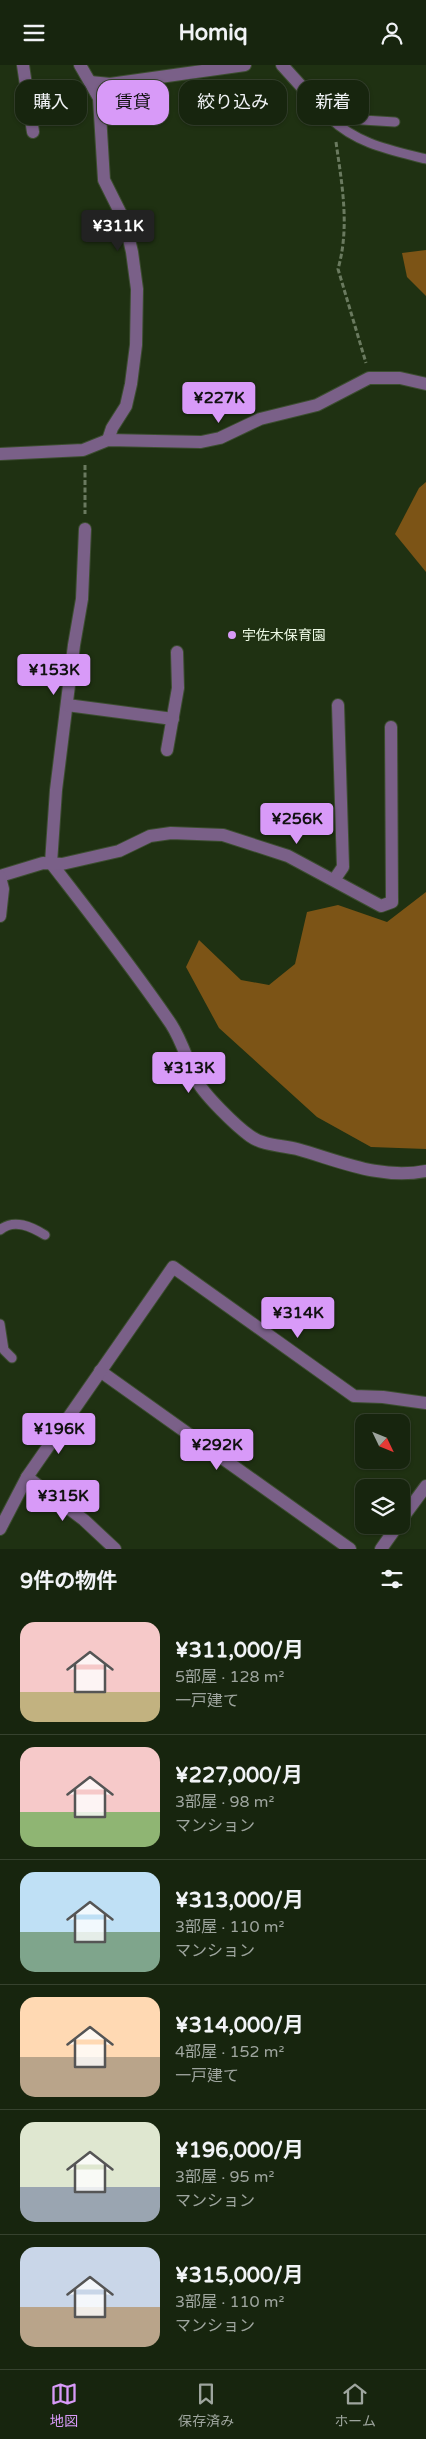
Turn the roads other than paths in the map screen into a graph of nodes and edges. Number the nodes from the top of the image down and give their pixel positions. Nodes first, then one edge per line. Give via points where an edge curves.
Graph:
1 (23, 65) edge
2 (80, 65) edge
3 (245, 65) edge
4 (282, 65) edge
5 (90, 82) junction
6 (297, 82) edge
7 (369, 120) edge
8 (395, 122) dead end
9 (337, 125) edge
10 (33, 132) dead end
11 (426, 159) edge
12 (426, 384) edge
13 (108, 440) junction
14 (0, 454) edge
15 (85, 529) road end
16 (177, 652) dead end
17 (67, 705) junction
18 (338, 705) dead end
19 (173, 719) junction
20 (391, 727) dead end
21 (167, 751) dead end
22 (51, 863) junction
23 (0, 877) edge
24 (334, 880) junction
25 (0, 916) edge
26 (426, 1171) edge
27 (0, 1230) edge
28 (45, 1235) dead end
29 (0, 1324) edge
30 (12, 1358) dead end
31 (100, 1371) junction
32 (426, 1403) edge
33 (27, 1477) junction
34 (426, 1486) edge
35 (410, 1508) edge
36 (0, 1529) edge
37 (392, 1534) edge
38 (115, 1549) edge
39 (350, 1549) edge
40 (381, 1549) edge

1 - 10 street
2 - 5 street
3 - 5 street via 110,84
4 - 6 street
5 - 13 street via 98,98 104,180 124,221 137,289 136,345 131,384 126,406
7 - 8 lane
9 - 11 lane via 364,142
12 - 13 street via 400,378 369,378 317,405 260,419 220,438 201,443
13 - 14 street via 82,450
15 - 17 street via 82,599
16 - 19 street via 178,688
17 - 19 street
17 - 22 street
18 - 24 street via 343,867
19 - 21 street
20 - 24 street via 392,902 381,906
22 - 23 street
22 - 24 street via 62,864 119,851 150,836 171,833 223,835 288,856
22 - 26 street via 142,981 173,1027 205,1093 250,1137 378,1173
23 - 25 street via 3,889
27 - 28 lane via 10,1225 30,1225
29 - 30 lane via 4,1350
31 - 32 street via 173,1267 354,1396
31 - 33 street
31 - 39 street
33 - 36 street
33 - 38 street via 84,1520
34 - 35 street
37 - 40 street

